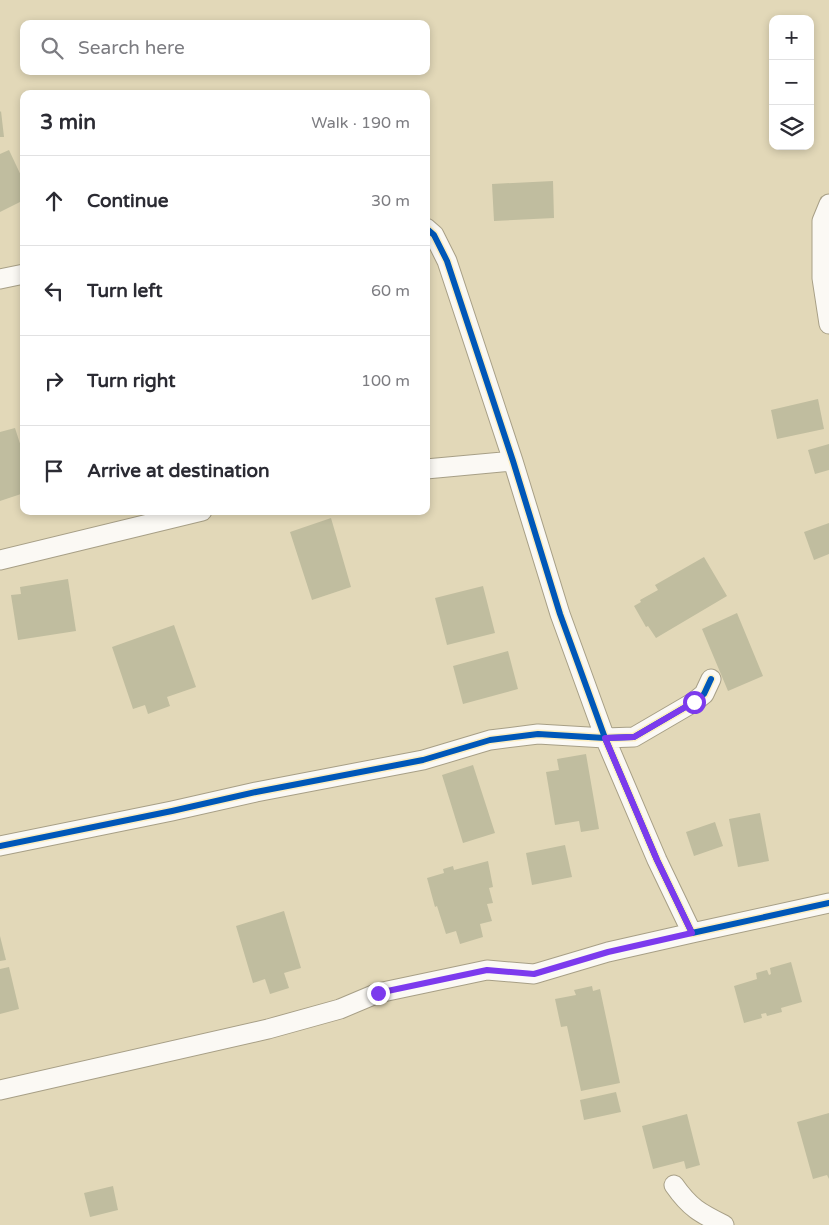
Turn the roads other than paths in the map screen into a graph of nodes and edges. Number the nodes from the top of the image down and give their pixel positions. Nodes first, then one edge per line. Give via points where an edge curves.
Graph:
1 (829, 204) edge
2 (430, 232) edge
3 (20, 275) edge
4 (0, 279) edge
5 (829, 324) edge
6 (513, 461) junction
7 (430, 469) edge
8 (186, 515) edge
9 (0, 560) edge
10 (711, 679) dead end
11 (605, 738) junction
12 (0, 846) edge
13 (829, 903) edge
14 (692, 933) junction
15 (0, 1090) edge
16 (674, 1185) dead end
17 (724, 1225) edge

1 - 5 street via 822,221 822,278
2 - 6 street via 447,260
3 - 4 street
6 - 7 street
6 - 11 street via 560,614
8 - 9 street
10 - 11 street via 704,694 694,702 634,737
11 - 12 street via 538,734 490,740 423,760
11 - 14 street
13 - 14 street
14 - 15 street via 608,952 534,974 487,970 378,993 340,1009 268,1029
16 - 17 street via 696,1211

